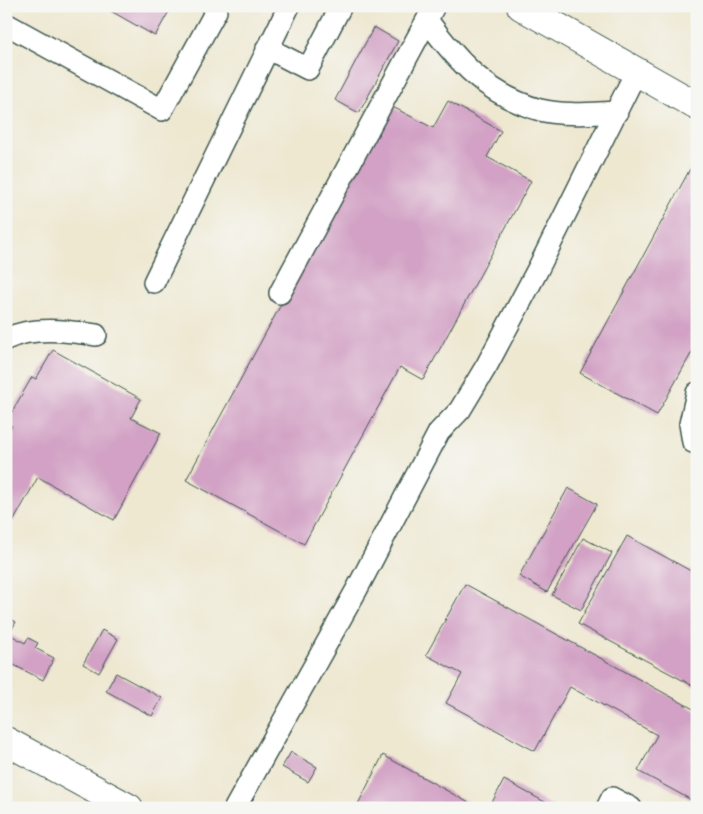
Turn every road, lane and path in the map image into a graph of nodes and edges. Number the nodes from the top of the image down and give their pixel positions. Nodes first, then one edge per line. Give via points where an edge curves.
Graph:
1 (216, 6) edge
2 (289, 6) edge
3 (341, 6) edge
4 (521, 6) edge
5 (431, 13) edge
6 (6, 24) edge
7 (267, 48) junction
8 (636, 72) junction
9 (697, 106) edge
10 (617, 112) junction
11 (154, 282) dead end
12 (280, 293) dead end
13 (96, 335) dead end
14 (6, 339) edge
15 (697, 393) edge
16 (697, 443) edge
17 (6, 741) edge
18 (129, 808) edge
19 (235, 808) edge
20 (607, 808) edge
21 (632, 808) edge

1 - 6 lane via 162,110
2 - 7 lane
3 - 7 lane via 308,69
4 - 8 main road
5 - 10 lane via 446,46 468,70 516,101 541,110 574,114
5 - 12 lane
7 - 11 lane
8 - 9 main road
8 - 10 lane
10 - 19 lane via 487,365 460,410 439,432 357,589
13 - 14 lane via 40,331
15 - 16 lane via 690,424
17 - 18 main road
20 - 21 lane via 612,798

